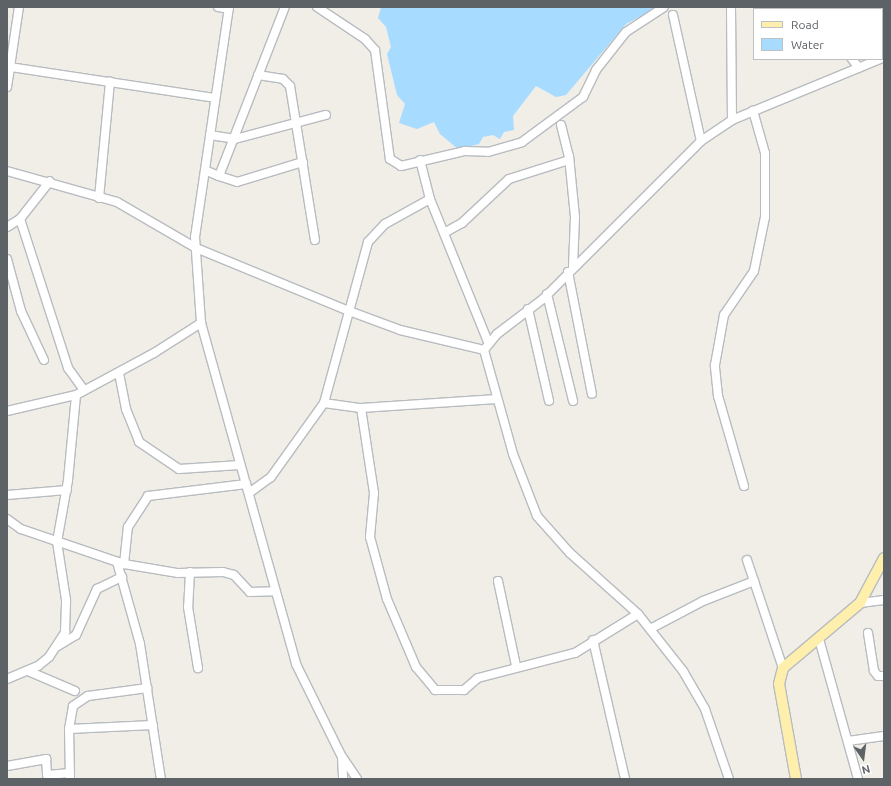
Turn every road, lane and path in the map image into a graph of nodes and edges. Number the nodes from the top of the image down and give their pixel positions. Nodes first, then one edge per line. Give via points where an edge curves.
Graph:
1 (19, 7) edge
2 (218, 7) edge
3 (285, 7) edge
4 (317, 7) edge
5 (664, 7) edge
6 (730, 7) edge
7 (229, 8) edge
8 (673, 15) dead end
9 (853, 60) edge
10 (877, 60) edge
11 (8, 67) edge
12 (858, 68) junction
13 (258, 75) junction
14 (110, 82) junction
15 (7, 87) edge
16 (214, 98) junction
17 (752, 111) junction
18 (326, 115) dead end
19 (732, 120) junction
20 (298, 123) junction
21 (561, 125) dead end
22 (210, 135) junction
23 (235, 139) junction
24 (701, 140) junction
25 (420, 160) junction
26 (569, 160) junction
27 (303, 162) junction
28 (7, 171) edge
29 (207, 171) junction
30 (219, 176) junction
31 (50, 181) junction
32 (99, 198) junction
33 (430, 199) junction
34 (20, 220) junction
35 (7, 227) edge
36 (444, 233) junction
37 (315, 240) dead end
38 (196, 248) junction
39 (7, 259) edge
40 (570, 270) junction
41 (547, 294) junction
42 (528, 309) junction
43 (349, 311) junction
44 (201, 323) junction
45 (486, 346) junction
46 (44, 360) dead end
47 (120, 373) junction
48 (84, 390) junction
49 (592, 394) dead end
50 (76, 395) junction
51 (497, 399) junction
52 (549, 401) dead end
53 (573, 401) dead end
54 (324, 403) junction
55 (361, 408) junction
56 (7, 411) edge
57 (240, 465) junction
58 (246, 484) junction
59 (744, 486) dead end
60 (67, 490) junction
61 (248, 493) junction
62 (7, 495) edge
63 (7, 519) edge
64 (57, 542) junction
65 (884, 558) edge
66 (747, 560) dead end
67 (121, 563) junction
68 (190, 572) junction
69 (122, 577) junction
70 (498, 581) dead end
71 (754, 581) junction
72 (275, 591) junction
73 (884, 600) edge
74 (860, 603) junction
75 (638, 614) junction
76 (650, 629) junction
77 (868, 633) dead end
78 (819, 639) junction
79 (593, 640) junction
80 (56, 647) junction
81 (516, 666) junction
82 (198, 668) dead end
83 (783, 668) junction
84 (28, 671) junction
85 (884, 676) edge
86 (7, 679) edge
87 (147, 688) junction
88 (75, 691) dead end
89 (152, 725) junction
90 (69, 729) junction
91 (884, 736) edge
92 (848, 742) junction
93 (342, 757) junction
94 (7, 766) edge
95 (70, 776) edge
96 (161, 779) edge
97 (343, 779) edge
98 (357, 779) edge
99 (625, 779) edge
100 (729, 779) edge
101 (796, 779) edge
102 (858, 779) edge

1 - 11 street
2 - 7 street
3 - 13 street
4 - 25 street via 365,39 375,50 390,159 401,166
5 - 25 street via 626,32 596,70 583,97 522,142 488,152 465,151
6 - 19 street
7 - 16 street
8 - 24 street
9 - 12 street
10 - 12 street
11 - 14 street
11 - 15 street
12 - 17 street
13 - 20 street via 287,81
13 - 23 street
14 - 16 street
14 - 32 street
16 - 22 street
17 - 19 street
17 - 59 street via 765,153 765,217 754,271 724,315 715,365 718,396
18 - 20 street
19 - 24 street
20 - 23 street
20 - 27 street
21 - 26 street
22 - 23 street
22 - 29 street
23 - 30 street
24 - 40 street
25 - 33 street
26 - 36 street via 509,179 462,223
26 - 40 street via 575,217
27 - 30 street via 237,182
27 - 37 street
28 - 31 street
29 - 30 street
29 - 38 street
31 - 32 street
31 - 34 street
32 - 38 street via 158,223
33 - 36 street
33 - 43 street via 376,231 368,242
34 - 35 street
34 - 48 street via 68,368
36 - 45 street
38 - 43 street
38 - 44 street
39 - 46 street via 21,311
40 - 41 street
40 - 49 street
41 - 42 street
41 - 53 street
42 - 45 street
42 - 52 street
43 - 45 street via 400,330
43 - 54 street
44 - 47 street
44 - 57 street
45 - 51 street
47 - 48 street
47 - 57 street via 126,409 139,442 179,469
48 - 50 street
50 - 56 street
50 - 60 street
51 - 55 street
51 - 75 street via 513,454 537,516 570,553
54 - 55 street
54 - 61 street via 270,477
55 - 81 street via 374,493 370,537 387,599 421,678 435,690 464,690 478,678
57 - 58 street
58 - 61 street
58 - 67 street via 148,496 128,527
60 - 62 street
60 - 64 street
61 - 72 street
63 - 64 street via 21,529
64 - 67 street
64 - 80 street via 67,620
65 - 74 main road
66 - 71 street
67 - 68 street
67 - 69 street
68 - 72 street via 223,572 234,575 250,592
68 - 82 street via 188,607
69 - 80 street via 97,589 76,635
69 - 87 street via 132,606
70 - 81 street
71 - 76 street via 703,601
71 - 83 street
72 - 93 street via 296,664
73 - 74 street
74 - 78 main road
75 - 76 street
75 - 79 street
76 - 100 street via 683,671 705,709
77 - 85 street via 874,671 878,676
78 - 83 main road
78 - 92 street
79 - 81 street via 586,649 575,653
79 - 99 street
80 - 84 street
83 - 101 main road via 779,684
84 - 86 street
84 - 88 street
87 - 89 street
87 - 90 street via 88,696 74,706
89 - 90 street
89 - 96 street
90 - 95 street
91 - 92 street
92 - 102 street
93 - 97 street
93 - 98 street
94 - 95 street via 46,760 47,775

